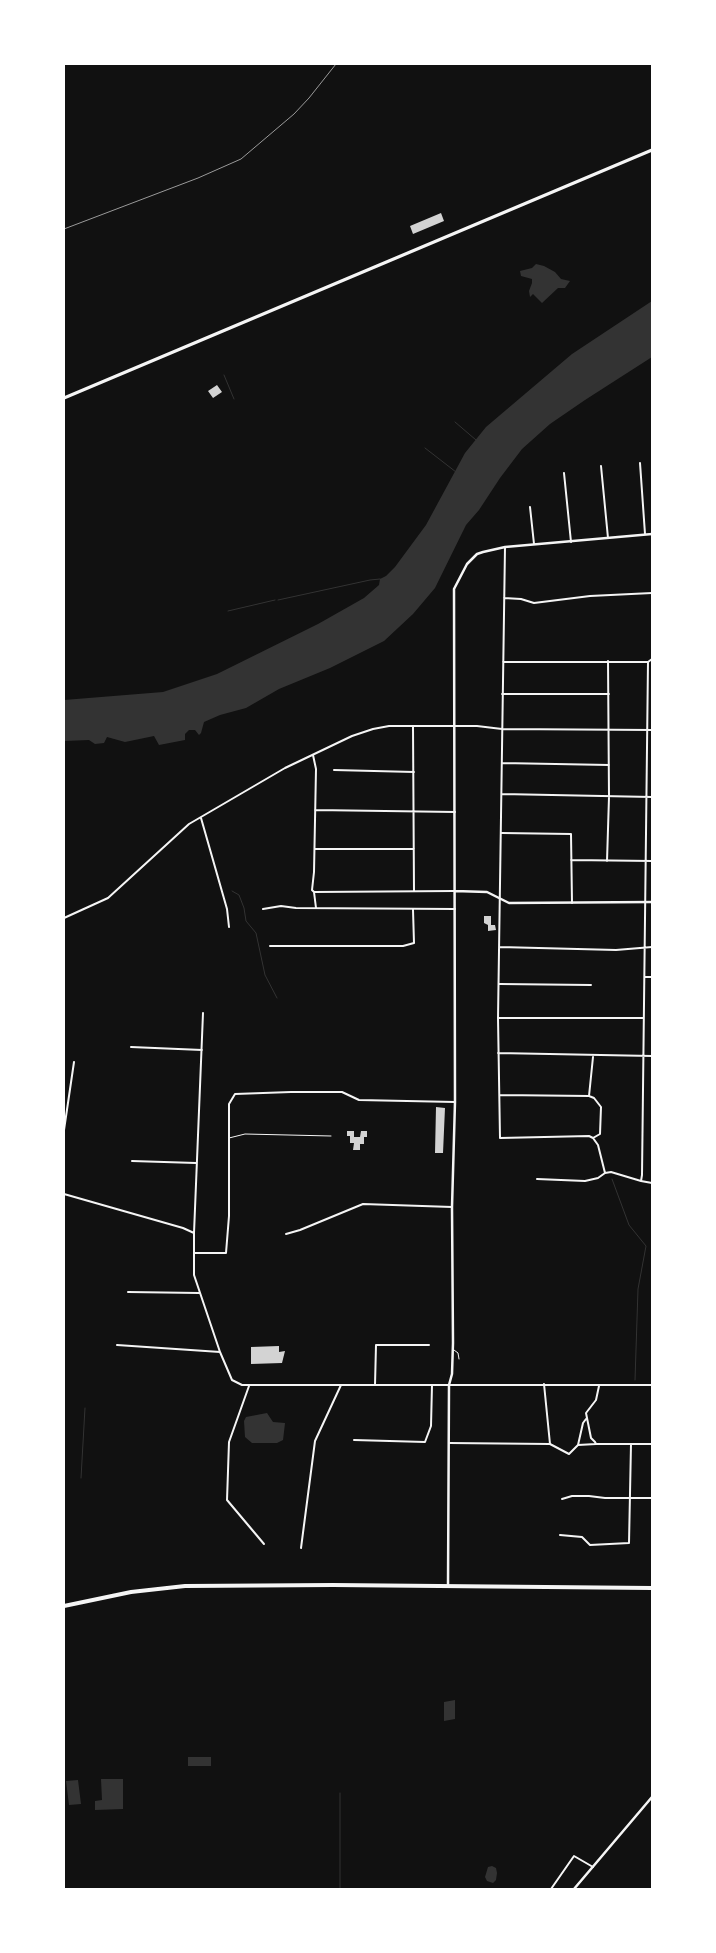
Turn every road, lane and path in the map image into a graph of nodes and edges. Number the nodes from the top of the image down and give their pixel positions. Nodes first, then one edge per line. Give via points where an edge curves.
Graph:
1 (652, 150) edge
2 (64, 398) edge
3 (640, 463) dead end
4 (601, 466) dead end
5 (564, 473) dead end
6 (530, 507) dead end
7 (645, 534) junction
8 (652, 534) edge
9 (608, 538) junction
10 (571, 542) junction
11 (534, 544) junction
12 (505, 547) junction
13 (652, 593) edge
14 (504, 598) junction
15 (652, 659) edge
16 (608, 661) junction
17 (503, 662) junction
18 (648, 662) junction
19 (502, 694) junction
20 (609, 694) junction
21 (454, 726) junction
22 (413, 727) junction
23 (502, 729) junction
24 (646, 730) junction
25 (652, 730) edge
26 (609, 731) junction
27 (313, 756) junction
28 (502, 763) junction
29 (609, 765) junction
30 (334, 770) dead end
31 (414, 772) junction
32 (502, 794) junction
33 (609, 796) junction
34 (645, 797) junction
35 (652, 797) edge
36 (315, 810) junction
37 (414, 812) junction
38 (455, 812) junction
39 (201, 818) junction
40 (502, 833) junction
41 (315, 849) junction
42 (414, 849) junction
43 (571, 860) junction
44 (607, 861) junction
45 (644, 861) junction
46 (652, 861) edge
47 (414, 891) junction
48 (455, 891) junction
49 (314, 892) junction
50 (501, 899) junction
51 (645, 902) junction
52 (652, 902) edge
53 (572, 903) junction
54 (316, 908) junction
55 (263, 909) dead end
56 (413, 909) junction
57 (455, 909) junction
58 (64, 918) edge
59 (229, 927) dead end
60 (270, 946) dead end
61 (500, 947) junction
62 (652, 947) edge
63 (645, 948) junction
64 (644, 977) junction
65 (652, 977) edge
66 (500, 984) junction
67 (591, 985) dead end
68 (203, 1013) dead end
69 (498, 1018) junction
70 (643, 1018) junction
71 (130, 1047) dead end
72 (202, 1050) junction
73 (498, 1053) junction
74 (593, 1056) junction
75 (644, 1056) junction
76 (652, 1056) edge
77 (74, 1062) dead end
78 (500, 1096) junction
79 (589, 1096) junction
80 (454, 1102) junction
81 (64, 1130) edge
82 (331, 1136) dead end
83 (228, 1138) junction
84 (593, 1138) junction
85 (132, 1161) dead end
86 (196, 1163) junction
87 (604, 1172) junction
88 (538, 1179) dead end
89 (641, 1181) junction
90 (652, 1183) edge
91 (64, 1194) edge
92 (452, 1207) junction
93 (194, 1233) junction
94 (286, 1234) dead end
95 (194, 1253) junction
96 (128, 1292) dead end
97 (199, 1292) junction
98 (117, 1345) dead end
99 (428, 1345) dead end
100 (453, 1349) junction
101 (220, 1352) junction
102 (459, 1359) dead end
103 (544, 1384) junction
104 (341, 1385) junction
105 (376, 1385) junction
106 (432, 1385) junction
107 (449, 1385) junction
108 (600, 1385) junction
109 (652, 1385) edge
110 (249, 1386) junction
111 (586, 1419) junction
112 (354, 1440) dead end
113 (449, 1443) junction
114 (550, 1444) junction
115 (596, 1444) junction
116 (631, 1444) junction
117 (652, 1444) edge
118 (578, 1445) junction
119 (631, 1497) junction
120 (652, 1498) edge
121 (562, 1499) dead end
122 (560, 1535) dead end
123 (264, 1544) dead end
124 (301, 1548) dead end
125 (448, 1587) junction
126 (652, 1588) edge
127 (64, 1606) edge
128 (652, 1797) edge
129 (593, 1867) junction
130 (551, 1889) edge
131 (574, 1889) edge

1 - 2 main road
3 - 7 street
4 - 9 street
5 - 10 street
6 - 11 street
7 - 8 street
7 - 9 street
9 - 10 street
10 - 11 street
11 - 12 street
12 - 14 street
12 - 21 street via 472,558 454,589
13 - 14 street via 534,603
14 - 17 street
15 - 18 street
16 - 17 street
16 - 18 street
16 - 20 street
17 - 19 street
18 - 24 street
19 - 20 street
19 - 23 street
20 - 26 street
21 - 22 street
21 - 23 street
21 - 38 street
22 - 27 street via 390,726 352,736
22 - 31 street
23 - 26 street
23 - 28 street
24 - 25 street
24 - 26 street
24 - 34 street
26 - 29 street
27 - 36 street
27 - 39 street via 285,768
28 - 29 street
28 - 32 street
29 - 33 street
30 - 31 street
31 - 37 street
32 - 33 street
32 - 40 street
33 - 34 street
33 - 44 street
34 - 35 street
34 - 45 street
36 - 37 street
36 - 41 street
37 - 38 street
37 - 42 street
38 - 48 street
39 - 58 street via 189,824 108,898
39 - 59 street via 227,909
40 - 43 street via 571,834
40 - 50 street
41 - 42 street
41 - 49 street
42 - 47 street
43 - 44 street
43 - 53 street
44 - 45 street
45 - 46 street
45 - 51 street
47 - 48 street
47 - 49 street
48 - 50 street via 487,892
48 - 57 street
49 - 54 street
50 - 53 street via 509,903
50 - 61 street
51 - 52 street
51 - 53 street
51 - 63 street
54 - 55 street via 281,906
54 - 56 street
56 - 57 street
56 - 60 street via 414,943 404,946
57 - 80 street
61 - 63 street
61 - 66 street
62 - 63 street
63 - 64 street
64 - 65 street
64 - 70 street
66 - 67 street
66 - 69 street
68 - 72 street
69 - 70 street
69 - 73 street
70 - 75 street
71 - 72 street
72 - 86 street
73 - 74 street
73 - 78 street
74 - 75 street
74 - 79 street
75 - 76 street
75 - 89 street
77 - 81 street
78 - 79 street
78 - 84 street via 500,1138
79 - 84 street via 601,1107 600,1134
80 - 83 street via 360,1100 342,1092 237,1094 229,1104
80 - 92 street
82 - 83 lane via 245,1134
83 - 95 street via 226,1253
84 - 87 street via 598,1145
85 - 86 street
86 - 93 street
87 - 88 street via 598,1178 585,1181
87 - 89 street
89 - 90 street
91 - 93 street
92 - 94 street via 363,1204
92 - 100 street
93 - 95 street
95 - 97 street via 194,1275
96 - 97 street
97 - 101 street
98 - 101 street
99 - 105 street via 376,1346
100 - 102 lane
100 - 107 street
101 - 110 street via 232,1380 238,1385
103 - 107 street
103 - 108 street
103 - 114 street
104 - 105 street
104 - 110 street
104 - 124 street via 315,1441
105 - 106 street
106 - 107 street
106 - 112 street via 431,1426 425,1442
107 - 113 street
108 - 109 street
108 - 111 street via 599,1395
110 - 123 street via 229,1442 227,1500
111 - 115 street
111 - 118 street
113 - 114 street
113 - 125 street
114 - 118 street via 569,1454
115 - 116 street
115 - 118 street
116 - 117 street
116 - 119 street
119 - 120 street
119 - 121 street
119 - 122 street via 629,1543 590,1545 582,1537
125 - 126 highway
125 - 127 highway via 185,1586 131,1592
128 - 129 street
129 - 130 street via 574,1856
129 - 131 street

